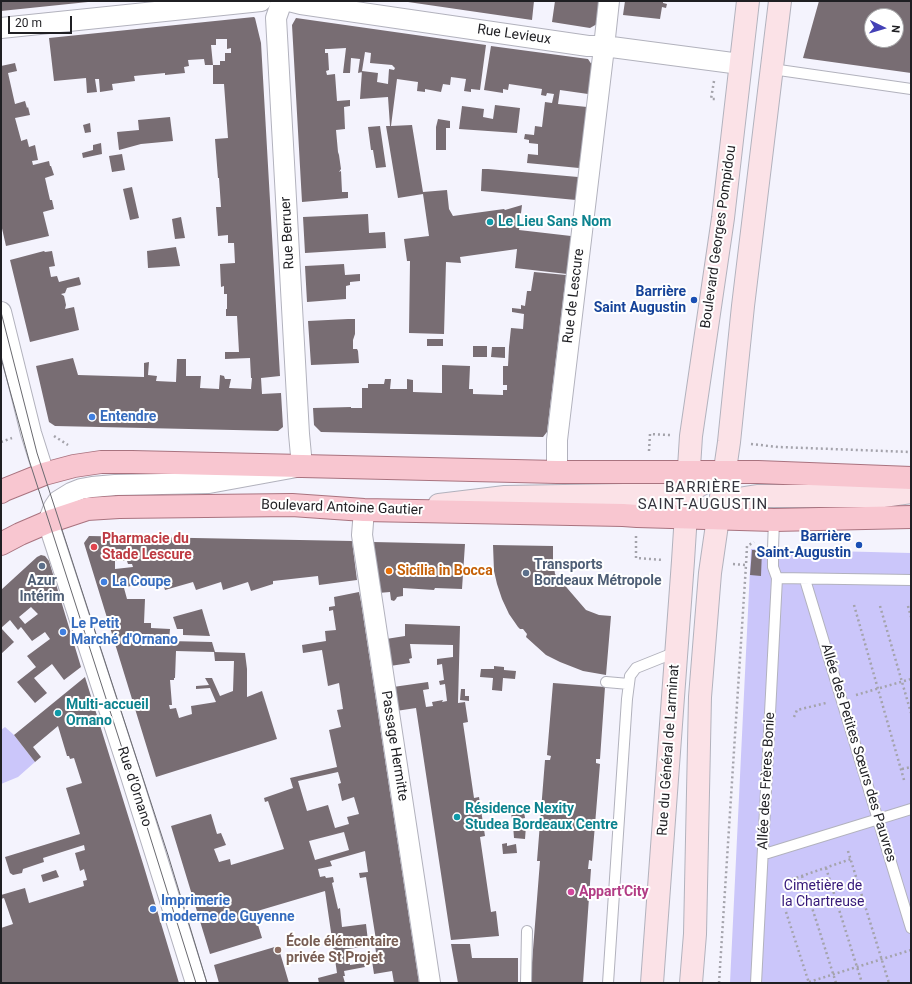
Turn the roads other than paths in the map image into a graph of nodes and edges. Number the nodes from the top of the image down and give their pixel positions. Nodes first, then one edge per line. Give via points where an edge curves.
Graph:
1 (262, 1) edge
2 (282, 1) edge
3 (289, 1) edge
4 (609, 1) edge
5 (748, 1) edge
6 (780, 1) edge
7 (1, 28) edge
8 (604, 46) junction
9 (740, 64) junction
10 (772, 69) junction
11 (911, 89) edge
12 (1, 312) edge
13 (302, 466) junction
14 (557, 472) junction
15 (724, 472) junction
16 (44, 474) junction
17 (911, 478) edge
18 (688, 482) junction
19 (1, 492) edge
20 (911, 492) edge
21 (364, 510) junction
22 (394, 510) junction
23 (719, 512) junction
24 (686, 517) junction
25 (911, 517) edge
26 (774, 520) junction
27 (48, 522) junction
28 (1, 544) edge
29 (777, 578) junction
30 (806, 579) junction
31 (911, 580) edge
32 (676, 652) junction
33 (606, 682) dead end
34 (629, 684) junction
35 (911, 809) edge
36 (878, 819) junction
37 (763, 853) junction
38 (911, 928) edge
39 (527, 931) dead end
40 (196, 983) edge
41 (430, 983) edge
42 (526, 983) edge
43 (608, 983) edge
44 (652, 983) edge
45 (691, 983) edge
46 (756, 983) edge

1 - 7 street
2 - 13 street, Rue Berruer via 276,18
3 - 8 street, Rue Levieux via 588,46
4 - 8 street, Rue de Lescure
5 - 9 main road, Boulevard Georges Pompidou
6 - 10 main road
8 - 9 street, Rue Levieux
8 - 14 street, Rue de Lescure via 557,440
9 - 18 main road, Boulevard Georges Pompidou via 723,218 692,430
10 - 11 lane
10 - 15 main road
12 - 16 street via 31,433
13 - 14 main road
13 - 16 main road via 101,462
13 - 27 street via 209,483 115,485 81,489 58,501
14 - 18 main road
15 - 17 main road
15 - 18 main road
15 - 23 main road, Rue du Général de Larminat
16 - 19 main road
18 - 22 main road via 672,496 505,497
18 - 24 main road, Boulevard Georges Pompidou
20 - 23 main road via 883,496 757,496 738,499
21 - 22 main road, Boulevard Antoine Gautier
21 - 27 main road, Boulevard Antoine Gautier via 292,505 119,507 87,509
21 - 41 street, Passage Hermitte via 362,535
22 - 24 main road, Boulevard Antoine Gautier
23 - 24 main road, Boulevard Antoine Gautier
23 - 26 main road, Boulevard Antoine Gautier
23 - 45 main road, Rue du Général de Larminat via 710,573 700,697 695,934
24 - 32 main road, Rue du Général de Larminat
25 - 26 main road, Boulevard Antoine Gautier
26 - 29 lane, Allée des Frères Bonie via 773,567
27 - 28 main road, Boulevard Antoine Gautier
27 - 40 street, Rue d'Ornano
29 - 30 lane
29 - 37 lane, Allée des Frères Bonie
30 - 31 lane
30 - 36 lane, Allée des Petites Sœurs des Pauvres
32 - 34 lane via 636,668 630,676
32 - 44 main road, Rue du Général de Larminat
33 - 34 lane
34 - 43 lane
35 - 36 lane
36 - 37 lane
36 - 38 lane, Allée des Petites Sœurs des Pauvres
37 - 46 lane, Allée des Frères Bonie
39 - 42 lane

